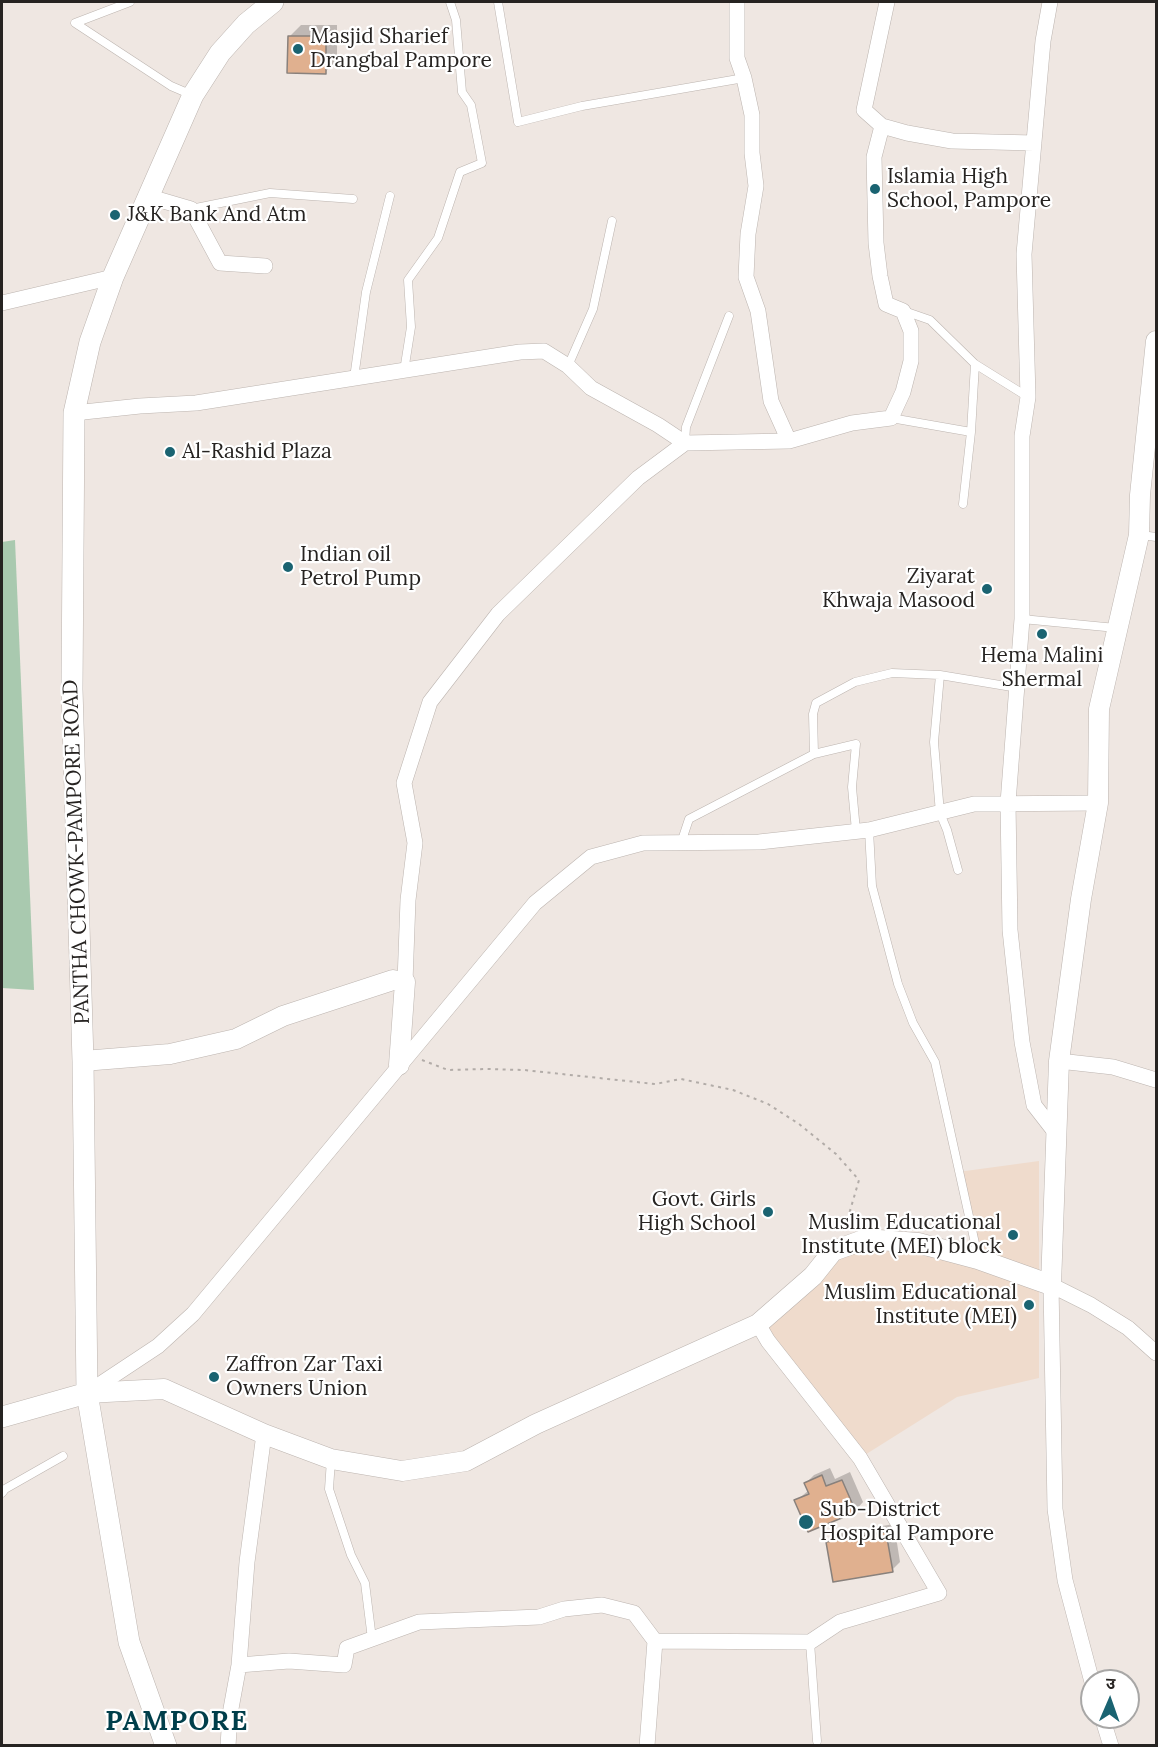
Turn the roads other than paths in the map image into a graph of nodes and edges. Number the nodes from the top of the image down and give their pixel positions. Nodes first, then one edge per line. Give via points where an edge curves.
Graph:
1 (130, 2) edge
2 (273, 2) edge
3 (450, 2) edge
4 (498, 2) edge
5 (737, 2) edge
6 (887, 2) edge
7 (1050, 2) edge
8 (744, 78) junction
9 (193, 95) junction
10 (882, 126) junction
11 (1034, 143) junction
12 (390, 196) dead end
13 (150, 197) junction
14 (353, 199) dead end
15 (190, 209) junction
16 (612, 221) dead end
17 (265, 266) dead end
18 (113, 276) junction
19 (2, 303) edge
20 (903, 311) junction
21 (729, 316) dead end
22 (1156, 341) edge
23 (975, 364) junction
24 (568, 366) junction
25 (405, 371) junction
26 (1155, 375) edge
27 (354, 378) junction
28 (1028, 397) junction
29 (74, 413) junction
30 (891, 418) junction
31 (971, 432) junction
32 (789, 441) junction
33 (686, 443) junction
34 (963, 504) dead end
35 (1148, 536) edge
36 (1022, 619) junction
37 (1118, 628) junction
38 (940, 675) junction
39 (1018, 688) junction
40 (814, 754) junction
41 (1098, 802) junction
42 (1008, 803) junction
43 (940, 813) junction
44 (862, 831) junction
45 (681, 843) junction
46 (958, 870) dead end
47 (405, 982) junction
48 (404, 1059) junction
49 (83, 1061) junction
50 (1059, 1061) junction
51 (1156, 1080) edge
52 (1055, 1132) junction
53 (978, 1259) junction
54 (1051, 1285) junction
55 (758, 1324) junction
56 (1156, 1353) edge
57 (87, 1393) junction
58 (2, 1417) edge
59 (264, 1434) junction
60 (63, 1456) dead end
61 (331, 1459) junction
62 (2, 1493) edge
63 (372, 1639) junction
64 (656, 1641) junction
65 (810, 1642) junction
66 (239, 1665) junction
67 (1089, 1669) edge
68 (1106, 1729) edge
69 (817, 1741) dead end
70 (166, 1746) edge
71 (228, 1746) edge
72 (647, 1746) edge
73 (1111, 1746) edge

1 - 9 lane via 75,23 171,86
2 - 9 main road, PANTHA CHOWK-PAMPORE ROAD via 220,53
3 - 25 lane via 456,20 462,92 471,105 482,163 460,172 438,238 408,280 411,327
4 - 8 lane via 518,122 582,106
5 - 8 street via 737,58
6 - 10 street via 864,110
7 - 11 street
8 - 32 street via 752,115 756,186 746,278 758,311 771,401
9 - 13 main road, PANTHA CHOWK-PAMPORE ROAD
10 - 11 street via 952,141
10 - 20 street via 874,157 876,243 886,303
11 - 28 street via 1024,254
12 - 27 lane via 366,292
13 - 15 street
13 - 18 main road, PANTHA CHOWK-PAMPORE ROAD
14 - 15 lane via 270,192
15 - 17 street via 220,263
16 - 24 lane via 593,309
18 - 19 street
18 - 29 main road, PANTHA CHOWK-PAMPORE ROAD via 90,342
20 - 23 lane via 930,320
20 - 30 street via 911,331 911,361
21 - 33 lane via 686,427
22 - 26 street
23 - 28 lane
23 - 31 lane
24 - 25 street via 544,351
24 - 33 street via 591,388
25 - 27 street
26 - 35 street via 1140,495
27 - 29 street via 196,403
28 - 36 street via 1023,436
29 - 49 main road, PANTHA CHOWK-PAMPORE ROAD via 72,689
30 - 31 lane
30 - 32 street via 852,423
31 - 34 lane
32 - 33 street
33 - 47 street via 638,478 498,614 430,702 404,783 415,843
35 - 37 street
36 - 37 lane
36 - 39 street
37 - 41 street via 1099,709
38 - 39 lane
38 - 40 lane via 892,673 855,682 816,703
38 - 43 lane via 934,742
39 - 42 street
40 - 44 lane via 856,744 852,787
40 - 45 lane via 689,819
41 - 42 street
41 - 50 street
42 - 43 street via 974,804
42 - 52 street via 1010,930 1022,1041 1034,1105
43 - 44 street
43 - 46 lane
44 - 45 street via 759,842
44 - 53 lane via 898,984 913,1023 935,1062
45 - 48 street via 643,843 591,857 535,903
47 - 48 street
47 - 49 street via 393,980 282,1016 236,1039 170,1054
48 - 57 street via 193,1314 158,1346
49 - 57 main road, PANTHA CHOWK-PAMPORE ROAD
50 - 51 street via 1113,1067
50 - 52 street
52 - 54 street
53 - 54 street
53 - 55 street via 918,1243 866,1239 833,1251 813,1276
54 - 56 street via 1128,1328
54 - 67 street via 1055,1509 1065,1580
55 - 61 street via 536,1424 466,1461 402,1471
55 - 65 street via 860,1458 939,1593 840,1622
57 - 58 main road
57 - 59 street via 164,1389
57 - 70 main road, PANTHA CHOWK-PAMPORE ROAD via 129,1642
59 - 61 street
59 - 66 street via 247,1562
60 - 62 lane
61 - 63 lane via 329,1489 351,1555 365,1583
63 - 64 street via 418,1622 539,1617 564,1609 602,1605 634,1613
63 - 66 street via 347,1648 344,1665 289,1661
64 - 65 street
64 - 72 street
65 - 69 lane
66 - 71 street
68 - 73 street

